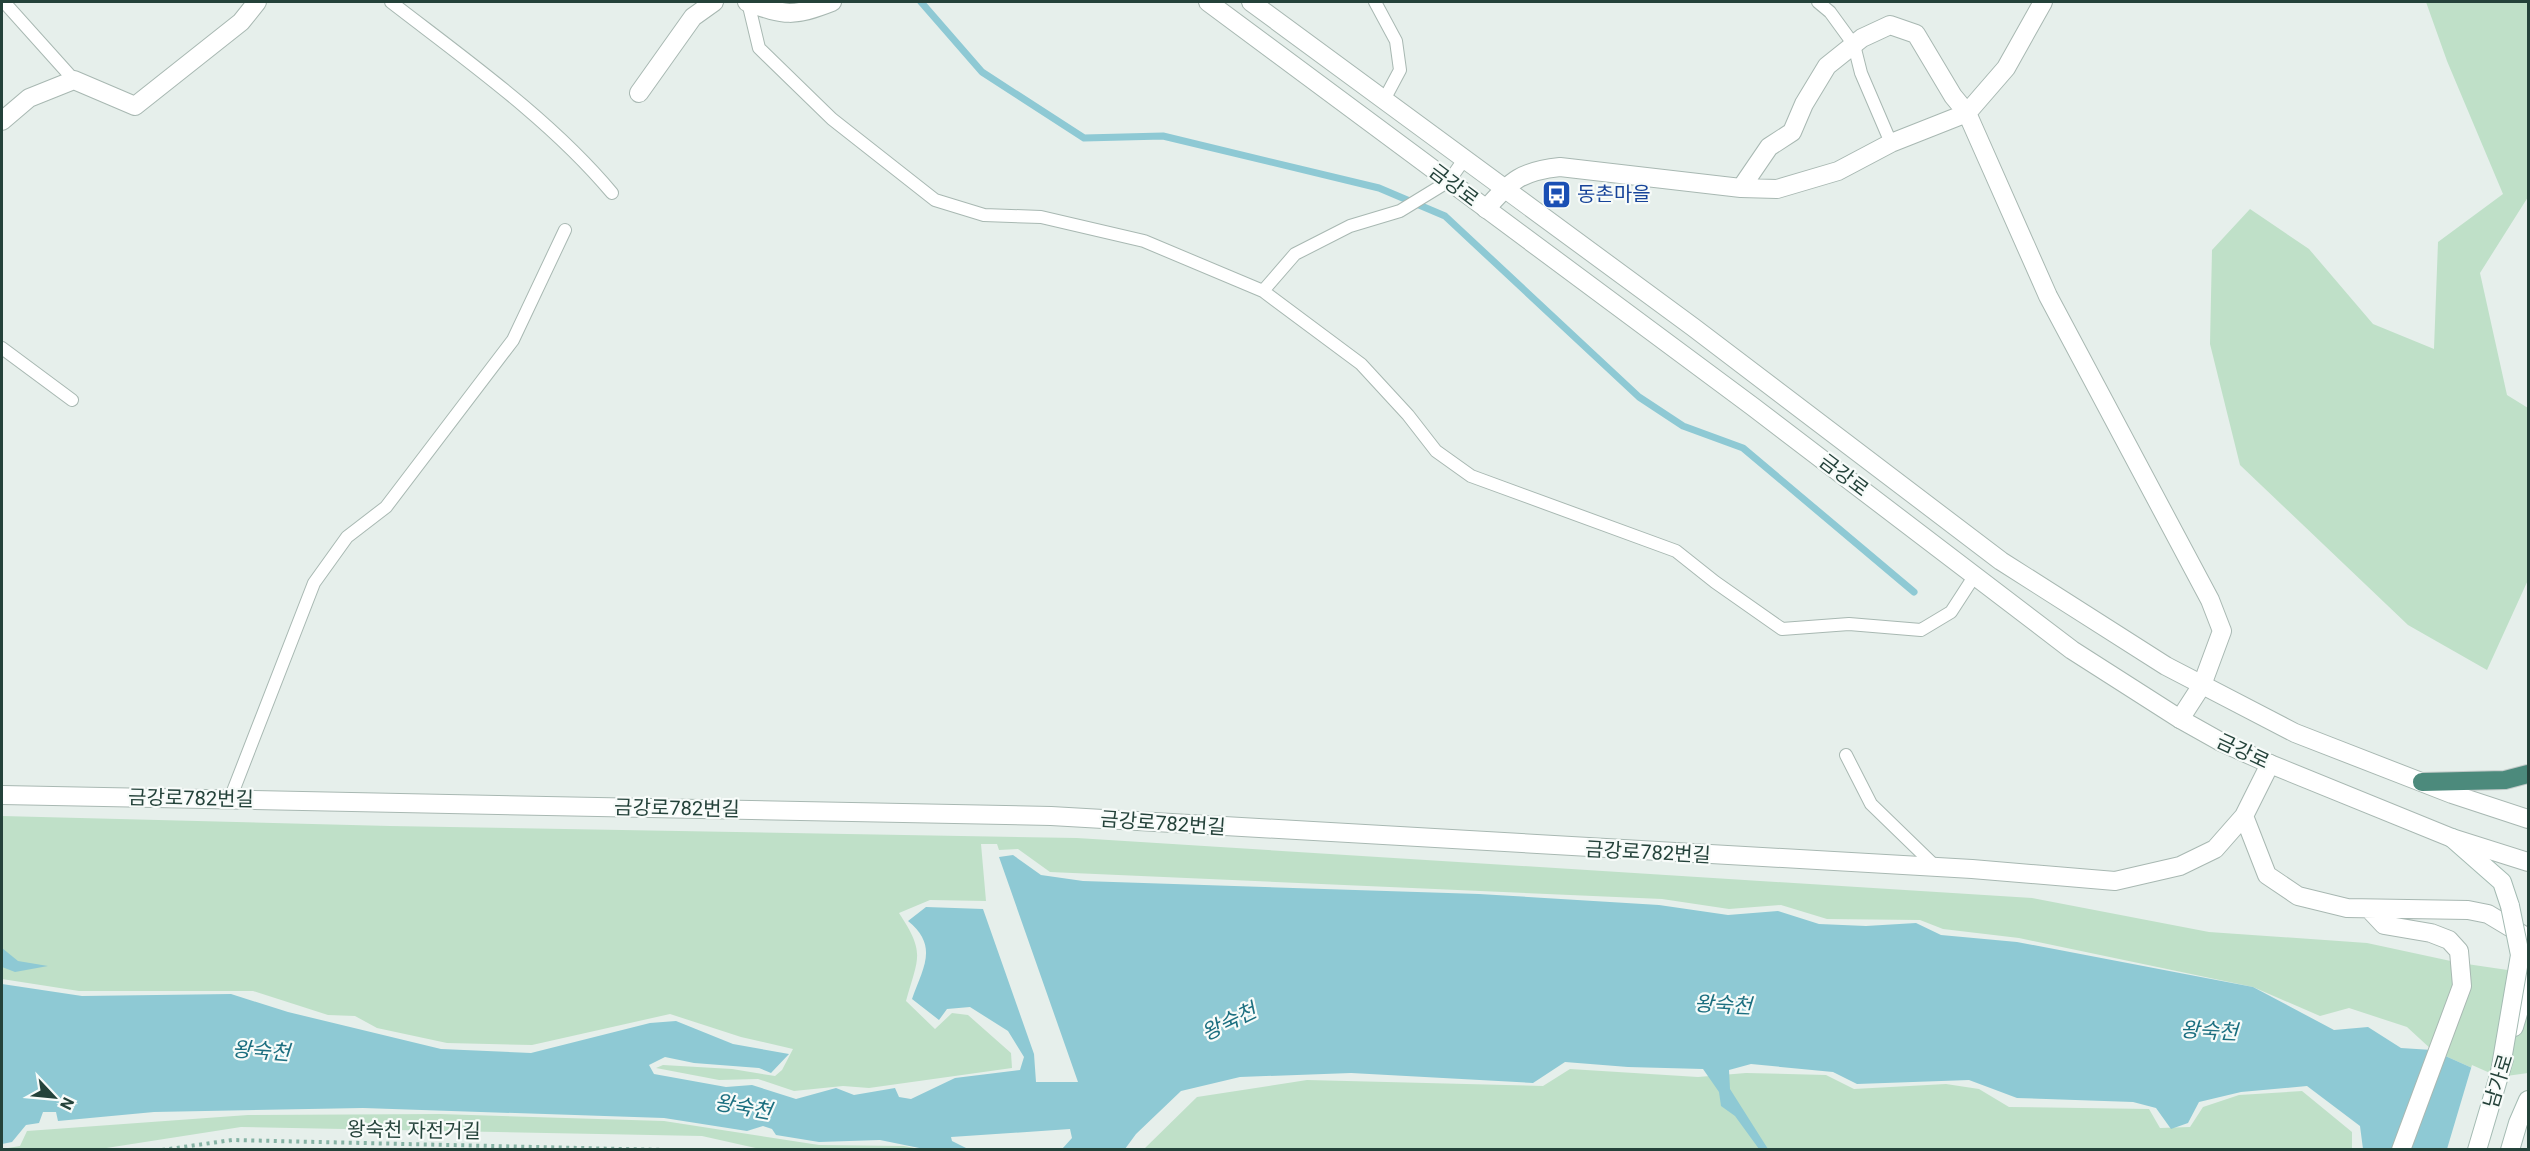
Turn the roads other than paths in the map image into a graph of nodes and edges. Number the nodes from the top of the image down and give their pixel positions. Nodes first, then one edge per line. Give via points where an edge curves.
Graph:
1 (4, 2) edge
2 (257, 2) edge
3 (391, 2) edge
4 (714, 2) edge
5 (747, 2) edge
6 (832, 2) edge
7 (1208, 2) edge
8 (1251, 2) edge
9 (1375, 2) edge
10 (1818, 2) edge
11 (2043, 2) edge
12 (1854, 45) junction
13 (74, 80) junction
14 (639, 93) dead end
15 (1384, 100) junction
16 (1967, 113) junction
17 (2, 121) edge
18 (1891, 143) junction
19 (1465, 158) junction
20 (1449, 181) junction
21 (1504, 187) junction
22 (1741, 188) junction
23 (612, 193) dead end
24 (1486, 209) junction
25 (566, 230) dead end
26 (1263, 291) junction
27 (2, 348) edge
28 (72, 400) dead end
29 (1975, 575) junction
30 (2202, 685) junction
31 (2180, 719) junction
32 (1846, 754) dead end
33 (2270, 764) junction
34 (2529, 774) edge
35 (2422, 782) junction
36 (2, 795) edge
37 (230, 799) junction
38 (2244, 816) junction
39 (2529, 819) edge
40 (2452, 838) junction
41 (2529, 862) edge
42 (1937, 867) junction
43 (2369, 909) junction
44 (2529, 938) edge
45 (2529, 979) edge
46 (2500, 1072) junction
47 (2529, 1086) edge
48 (2529, 1100) edge
49 (2518, 1123) junction
50 (2401, 1149) edge
51 (2477, 1149) edge
52 (2510, 1149) edge

1 - 13 lane
2 - 13 street via 241,22 135,106
3 - 23 lane via 478,69 585,161
4 - 14 street via 693,17
5 - 6 street via 786,15
5 - 26 lane via 759,48 832,119 935,200 984,215 1041,217 1143,241
7 - 20 street, 금강로
8 - 15 street, 금강로
9 - 15 lane via 1396,41 1400,70
10 - 12 lane
11 - 16 street via 2006,68
12 - 16 street via 1890,25 1916,34
12 - 18 lane via 1861,73
12 - 22 street via 1827,66 1792,132 1769,147
13 - 17 street via 29,98
15 - 19 street, 금강로
16 - 18 street
16 - 30 street via 2048,296 2210,600 2222,631
18 - 22 street via 1838,171 1777,189
19 - 20 lane
19 - 21 street, 금강로
20 - 24 street, 금강로
20 - 26 lane via 1400,211 1350,226 1295,254
21 - 22 street via 1532,170 1560,167
21 - 24 street
21 - 30 street, 금강로 via 2001,561
24 - 29 street, 금강로
25 - 37 lane via 513,340 386,507 346,537 314,583
26 - 29 lane via 1361,364 1436,451 1472,476 1676,551 1782,629 1849,624 1921,630 1951,612
27 - 28 lane
29 - 31 street, 금강로 via 2072,650
30 - 31 street
30 - 35 street, 금강로 via 2295,733
31 - 33 street, 금강로
32 - 42 lane via 1871,804
33 - 38 street, 금강로782번길
33 - 40 street, 금강로
34 - 35 highway via 2505,780
35 - 39 street, 금강로
36 - 37 street, 금강로782번길
37 - 42 street, 금강로782번길 via 1051,816
38 - 42 street, 금강로782번길 via 2215,849 2180,866 2115,881
38 - 43 street via 2267,876 2298,896
40 - 41 street, 금강로
40 - 46 street, bridge via 2502,882 2510,906 2520,955
43 - 44 street via 2468,910 2488,914
43 - 50 street via 2384,925 2431,933 2449,940 2459,951 2462,986
45 - 46 street, 남가로, bridge
46 - 51 street, 남가로
47 - 49 street, 남가로
48 - 49 street
49 - 52 street

